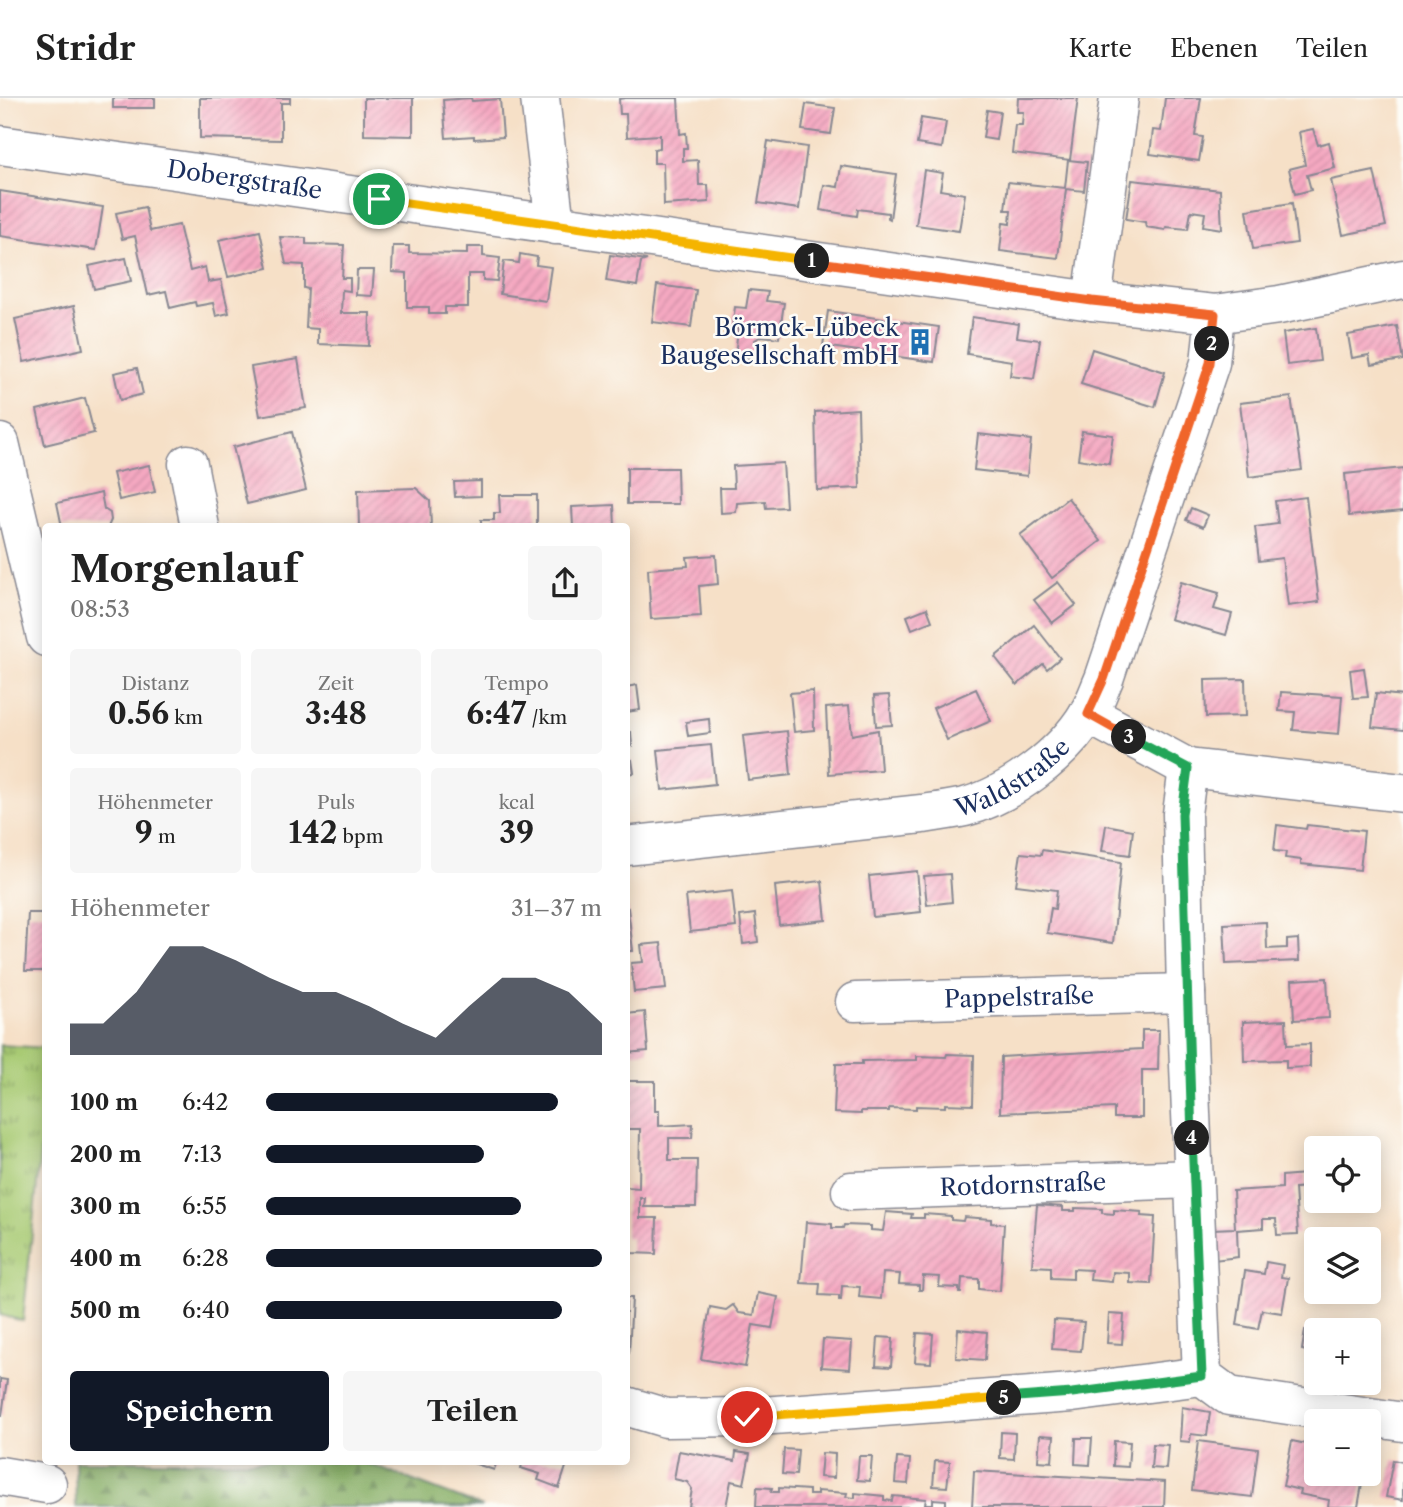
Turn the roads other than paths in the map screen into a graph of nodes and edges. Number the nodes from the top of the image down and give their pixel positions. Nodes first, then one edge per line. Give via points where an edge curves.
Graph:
1 (540, 98) edge
2 (1119, 98) edge
3 (0, 145) edge
4 (555, 225) junction
5 (1403, 279) edge
6 (1092, 301) junction
7 (1215, 314) junction
8 (0, 443) edge
9 (188, 464) dead end
10 (199, 523) edge
11 (40, 592) edge
12 (1088, 714) junction
13 (1188, 768) junction
14 (1403, 793) edge
15 (630, 846) edge
16 (1186, 993) junction
17 (855, 1002) dead end
18 (1194, 1179) junction
19 (851, 1191) dead end
20 (1202, 1376) junction
21 (630, 1407) edge
22 (1403, 1422) edge
23 (0, 1476) edge
24 (48, 1484) edge

1 - 4 street
2 - 6 street
3 - 4 street, Dobergstraße
4 - 6 street, Dobergstraße
5 - 7 street, Dobergstraße
6 - 7 street, Dobergstraße
7 - 12 street, Waldstraße via 1210,363 1104,679
8 - 11 street
9 - 10 street
12 - 13 street
12 - 15 street, Waldstraße via 1065,744 1032,774 966,806
13 - 14 street
13 - 16 street via 1182,814
16 - 17 street, Pappelstraße
16 - 18 street
18 - 19 street, Rotdornstraße
18 - 20 street
20 - 21 street via 1072,1393 747,1417 666,1418
20 - 22 street via 1229,1396
23 - 24 street

